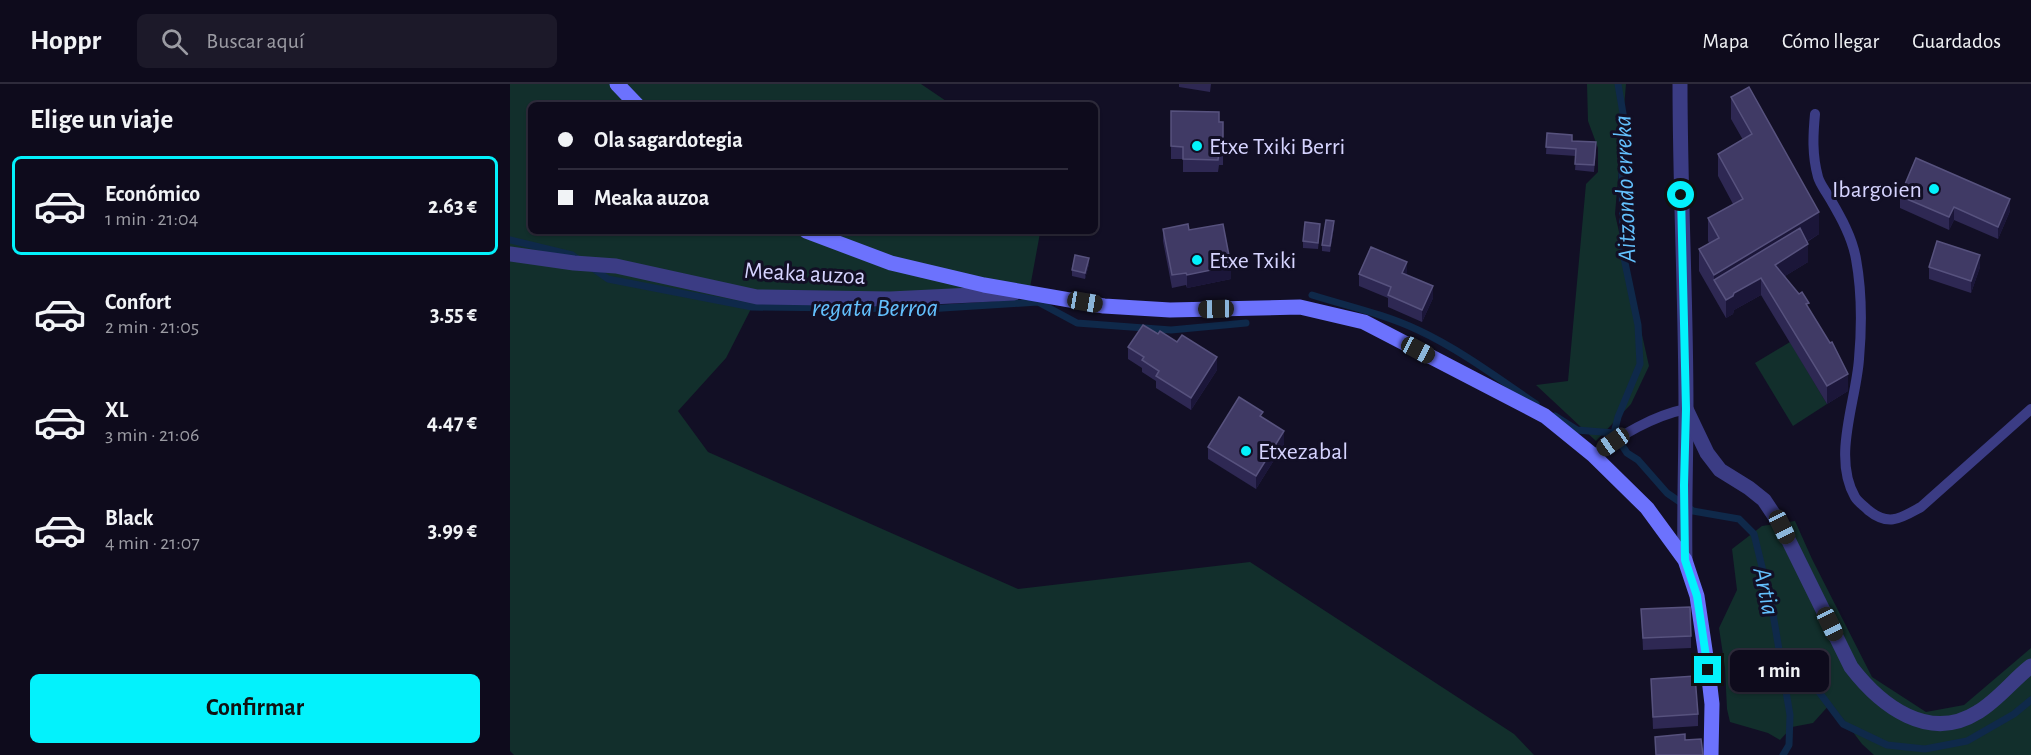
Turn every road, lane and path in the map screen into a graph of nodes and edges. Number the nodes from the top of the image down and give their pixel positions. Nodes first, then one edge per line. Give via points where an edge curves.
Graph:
1 (617, 84) edge
2 (1680, 84) edge
3 (634, 102) edge
4 (1815, 114) dead end
5 (814, 234) edge
6 (510, 254) edge
7 (1029, 293) junction
8 (1686, 409) junction
9 (2031, 410) edge
10 (1593, 455) junction
11 (1685, 560) junction
12 (2031, 666) edge
13 (1711, 755) edge

1 - 3 street
2 - 8 street
4 - 9 lane via 1812,150 1818,179 1846,228 1856,257 1862,306 1859,361 1845,461 1856,499 1876,516 1901,518 1921,507
5 - 7 street via 891,263
6 - 7 street, Meaka auzoa via 616,266 757,297 890,299
7 - 10 street via 1104,306 1170,310 1300,307 1364,322 1545,416
8 - 10 lane via 1647,422
8 - 11 street
8 - 12 street via 1707,453 1720,470 1764,500 1782,527 1851,667 1885,703 1912,718 1935,724 1963,720 1980,711
10 - 11 street via 1647,508
11 - 13 street via 1697,596 1708,670

